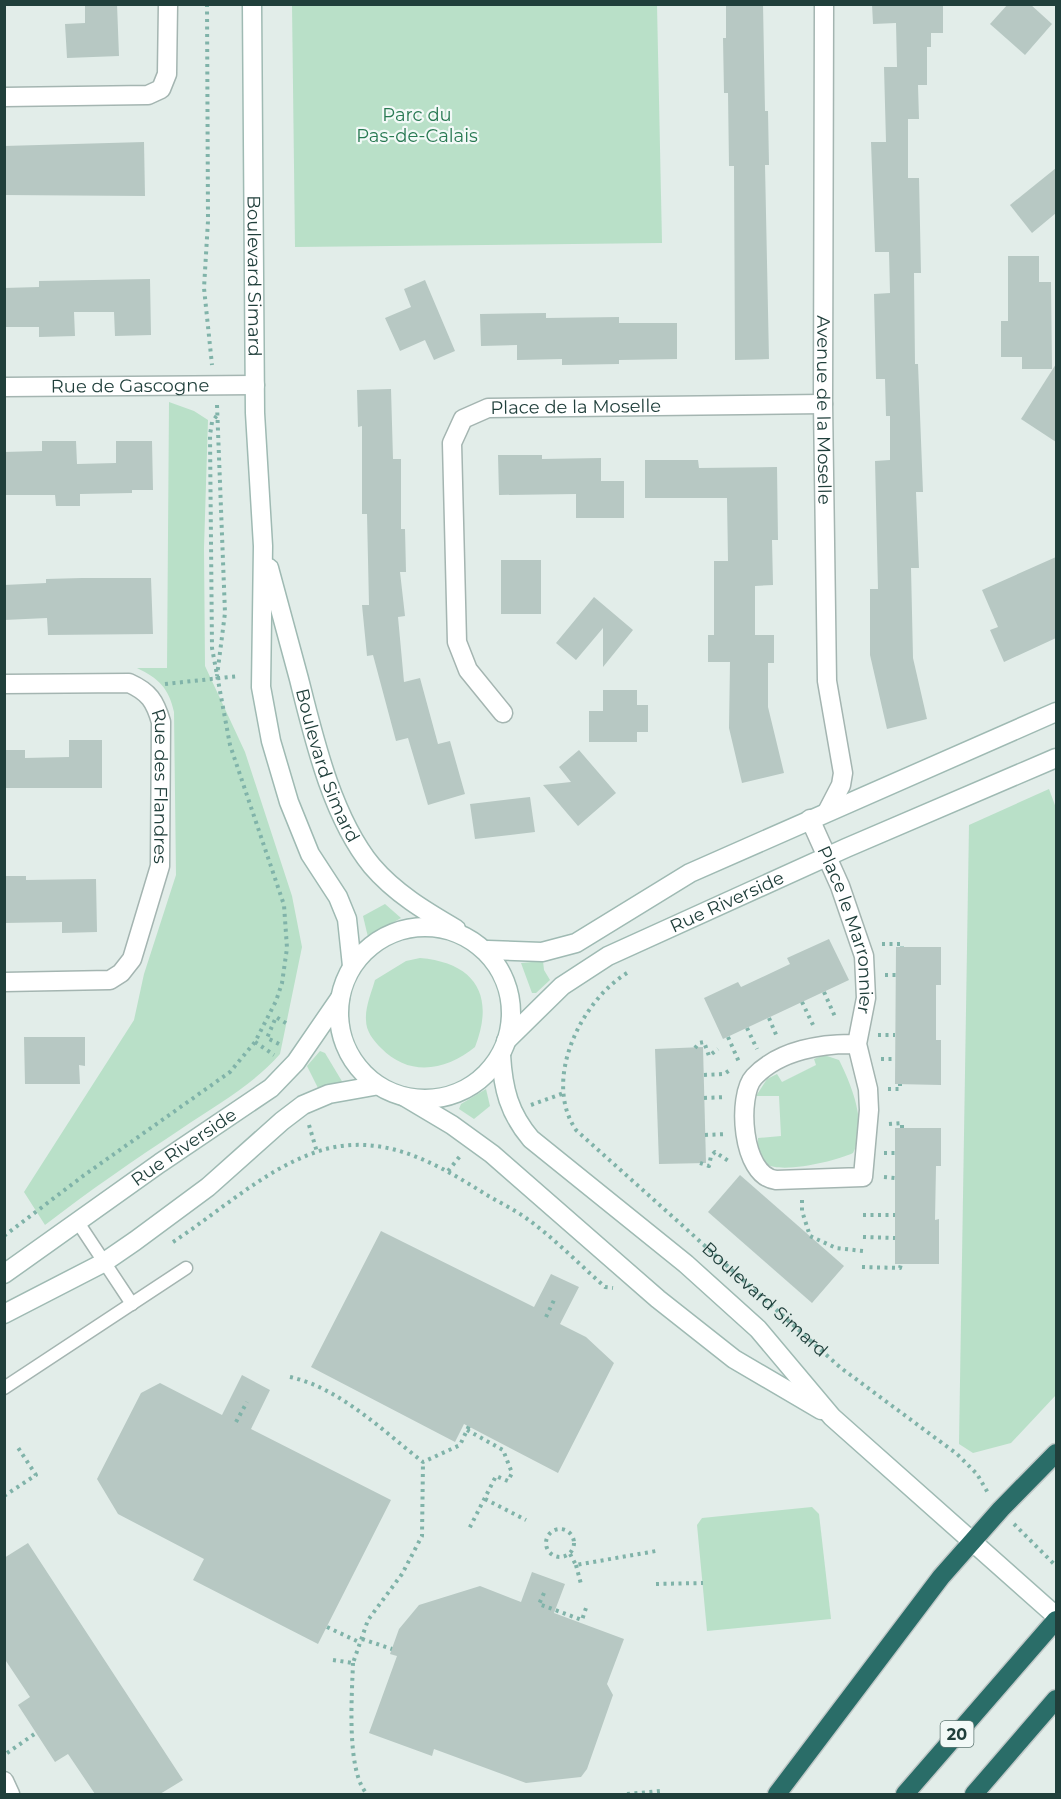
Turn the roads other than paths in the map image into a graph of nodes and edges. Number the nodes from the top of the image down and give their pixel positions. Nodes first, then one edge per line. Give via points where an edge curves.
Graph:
1 (168, 4) edge
2 (252, 4) edge
3 (824, 4) edge
4 (4, 97) edge
5 (255, 385) junction
6 (4, 387) edge
7 (823, 404) junction
8 (263, 546) junction
9 (4, 684) edge
10 (1056, 712) edge
11 (503, 713) dead end
12 (1056, 758) edge
13 (827, 812) junction
14 (810, 819) junction
15 (827, 857) junction
16 (466, 936) junction
17 (488, 950) junction
18 (352, 966) junction
19 (4, 982) edge
20 (341, 997) junction
21 (857, 1044) junction
22 (503, 1048) junction
23 (374, 1086) junction
24 (399, 1094) junction
25 (77, 1221) junction
26 (104, 1263) junction
27 (186, 1268) dead end
28 (4, 1274) edge
29 (132, 1304) junction
30 (4, 1314) edge
31 (4, 1388) edge
32 (832, 1417) junction
33 (1056, 1453) edge
34 (972, 1540) junction
35 (1056, 1618) edge
36 (1053, 1704) edge
37 (4, 1781) edge
38 (10, 1794) edge
39 (777, 1794) edge
40 (904, 1794) edge
41 (974, 1794) edge

1 - 4 street via 167,74 161,89 148,95
2 - 5 street, Boulevard Simard
3 - 7 street, Avenue de la Moselle
5 - 6 street, Rue de Gascogne
5 - 8 street, Boulevard Simard via 255,446
7 - 11 street, Place de la Moselle via 488,408 463,418 452,443 457,642 468,670
7 - 13 street, Avenue de la Moselle via 827,681 842,755 842,779
8 - 16 street, Boulevard Simard via 319,754 356,841 392,886
8 - 18 street, Boulevard Simard via 261,687 271,741 310,854 344,910
9 - 19 street, Rue des Flandres via 129,683 144,690 155,703 161,722 160,866 132,959 121,974 110,980
10 - 13 street
12 - 15 street, Rue Riverside
13 - 14 street
14 - 15 street, Place le Marronnier
14 - 17 street via 671,883 595,933 564,947 542,952
15 - 21 street, Place le Marronnier via 864,956 866,998
15 - 22 street, Rue Riverside via 590,966 547,999
16 - 17 street
16 - 18 street via 436,929 403,932 374,944
17 - 22 street via 500,964 511,992 511,1021
18 - 20 street
20 - 23 street via 339,1028 344,1049 355,1069
20 - 25 street, Rue Riverside via 296,1062 271,1088
21 - 21 street, Place le Marronnier via 830,1043 804,1049 768,1066 753,1078 746,1095 748,1143 752,1162 764,1177 863,1177 869,1110
22 - 24 street via 485,1077 458,1091 423,1097
22 - 32 street, Boulevard Simard via 508,1105 531,1139 648,1231 758,1329
23 - 24 street
23 - 26 street, Rue Riverside via 329,1094 303,1105 194,1198
24 - 32 street, Boulevard Simard via 492,1154 658,1299 734,1359
25 - 26 lane
25 - 28 street, Rue Riverside
26 - 29 lane
26 - 30 street, Rue Riverside
27 - 29 lane
29 - 31 lane
32 - 34 street, Boulevard Simard
33 - 34 highway
34 - 35 street, Boulevard Simard
34 - 39 highway
35 - 40 highway, 20
36 - 41 highway
37 - 38 street

